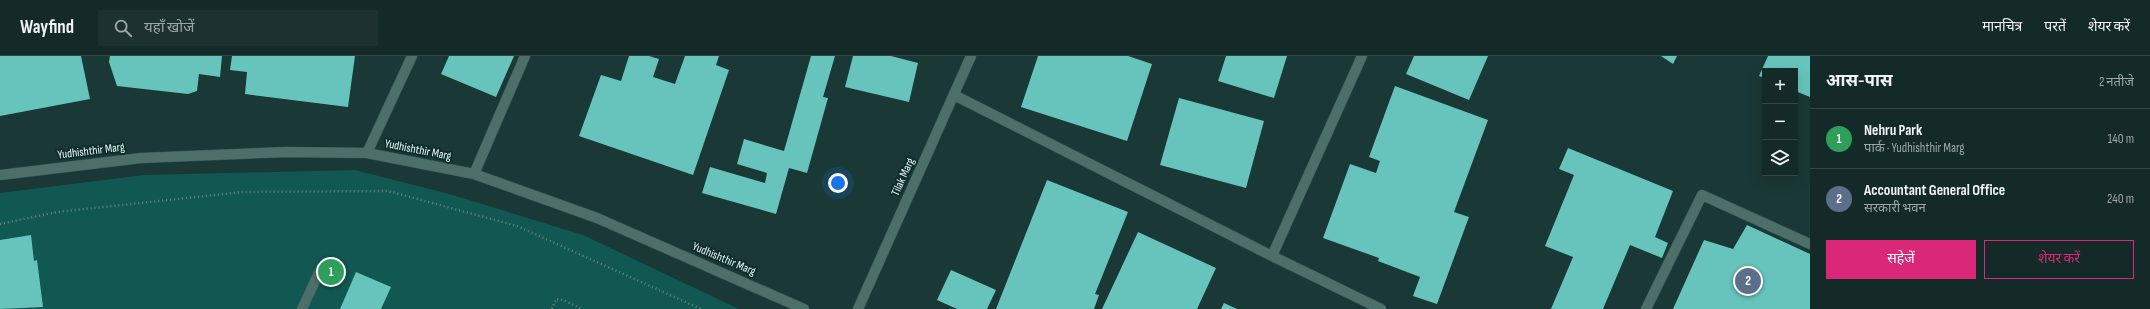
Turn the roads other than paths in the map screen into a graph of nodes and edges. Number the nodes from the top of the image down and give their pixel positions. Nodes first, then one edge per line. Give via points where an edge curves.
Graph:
1 (412, 56) edge
2 (525, 56) edge
3 (971, 56) edge
4 (1362, 56) edge
5 (954, 95) junction
6 (367, 153) junction
7 (474, 174) junction
8 (0, 175) edge
9 (1810, 244) edge
10 (1272, 256) junction
11 (321, 268) dead end
12 (302, 309) edge
13 (804, 309) edge
14 (858, 309) edge
15 (1381, 309) edge
16 (1646, 309) edge

1 - 6 street
2 - 7 street
3 - 5 street, Tilak Marg
4 - 10 street
5 - 10 street
5 - 14 street, Tilak Marg
6 - 7 street, Yudhishthir Marg
6 - 8 street, Yudhishthir Marg via 287,152 141,158
7 - 13 street, Yudhishthir Marg via 597,218
9 - 16 street via 1702,195
10 - 15 street
11 - 12 street

